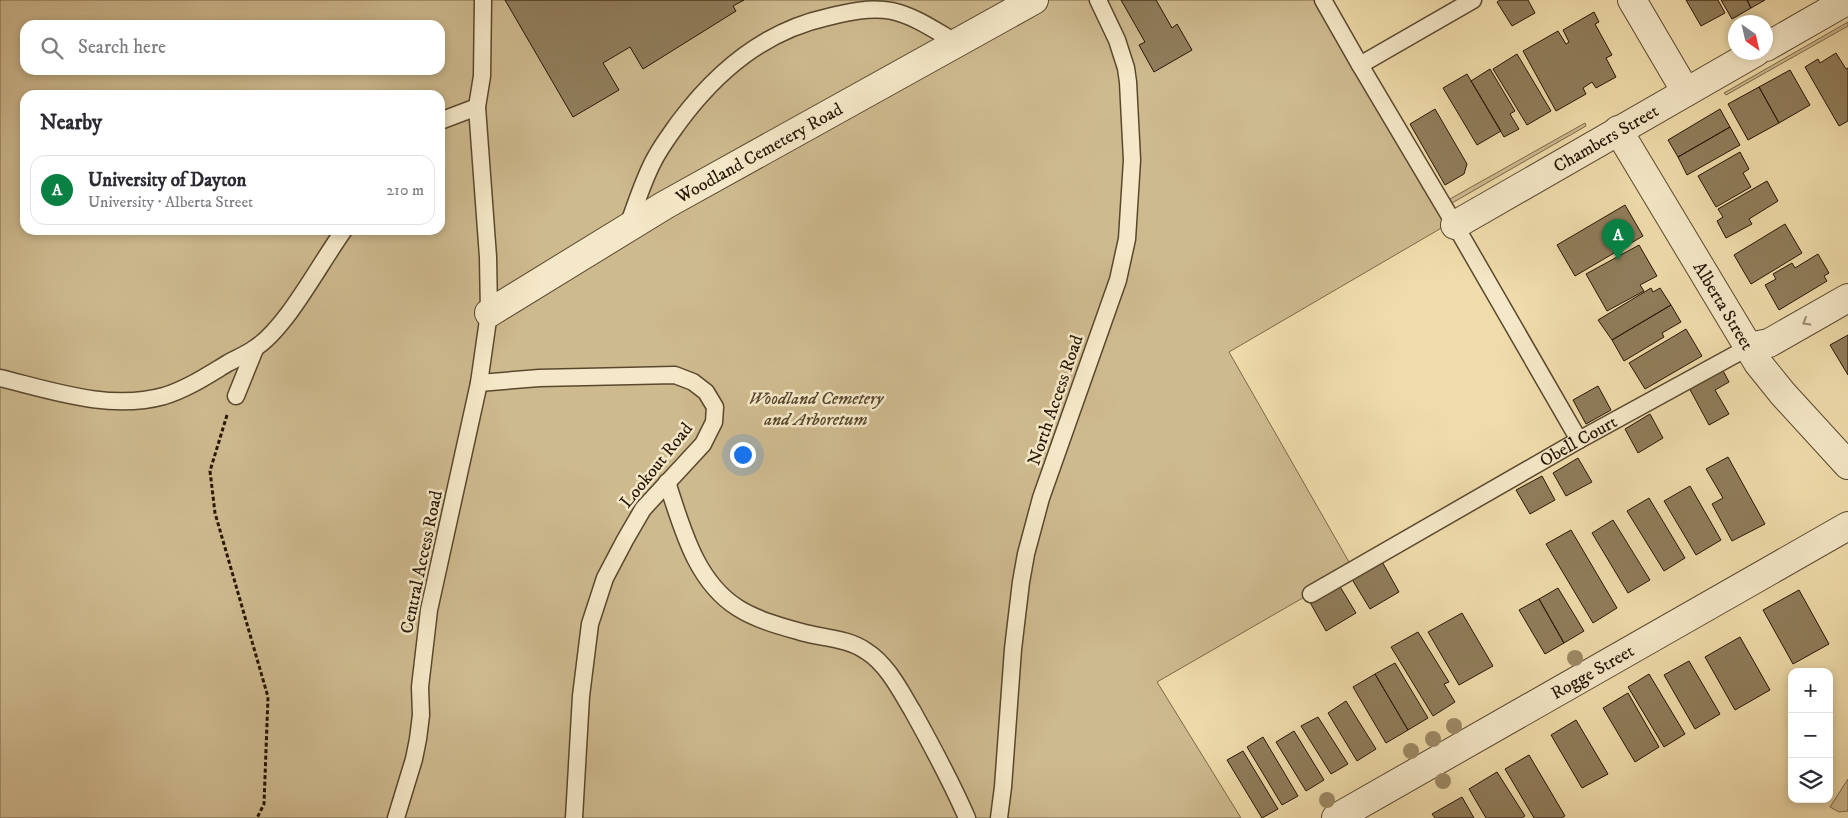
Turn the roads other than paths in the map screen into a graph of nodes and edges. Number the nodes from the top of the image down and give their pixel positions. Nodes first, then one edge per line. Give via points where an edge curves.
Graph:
1 (483, 0) edge
2 (1034, 0) edge
3 (1098, 0) edge
4 (1323, 0) edge
5 (1474, 0) edge
6 (1632, 0) edge
7 (1848, 0) edge
8 (957, 43) junction
9 (1773, 43) edge
10 (1742, 60) edge
11 (1360, 65) junction
12 (1686, 92) junction
13 (477, 107) junction
14 (445, 119) edge
15 (1618, 130) junction
16 (1455, 225) junction
17 (627, 228) junction
18 (341, 235) edge
19 (1848, 298) edge
20 (489, 313) junction
21 (1748, 347) junction
22 (255, 349) junction
23 (0, 378) edge
24 (479, 383) junction
25 (236, 396) road end
26 (1578, 440) junction
27 (1848, 465) edge
28 (668, 482) junction
29 (1848, 526) edge
30 (1311, 594) dead end
31 (396, 818) edge
32 (574, 818) edge
33 (967, 818) edge
34 (999, 818) edge
35 (1336, 818) edge

1 - 13 lane, Central Access Road via 482,76
2 - 8 street, Woodland Cemetery Road
3 - 34 lane, North Access Road via 1117,40 1128,82 1132,160 1128,239 1118,280 1042,498 1026,554 1013,649
4 - 11 lane
5 - 11 lane
6 - 12 street
7 - 9 street
8 - 17 street, Woodland Cemetery Road
8 - 17 lane via 905,16 875,9 819,19 768,38 717,77 685,114 652,164
10 - 12 street, Chambers Street
11 - 16 lane
12 - 15 street, Chambers Street
13 - 14 lane
13 - 20 lane, Central Access Road
15 - 16 street, Chambers Street
15 - 21 street, Alberta Street
16 - 26 lane
17 - 20 street, Woodland Cemetery Road
18 - 22 lane via 290,312
19 -> 21 street, Obell Court via 1769,343
20 - 24 lane, Central Access Road
21 - 26 lane, Obell Court
21 - 27 street, Alberta Street via 1783,394
22 - 23 lane via 165,396 137,401 80,397
22 - 25 lane
24 - 28 lane, Lookout Road via 538,378 674,375 693,382 706,392 715,407 714,422 703,444
24 - 31 lane, Central Access Road via 429,610 418,739
26 - 30 lane, Obell Court
28 - 32 lane, Lookout Road via 643,509 625,540 605,578 590,624 581,696
28 - 33 lane via 692,553 726,600 766,622 851,643 865,649 881,664 939,757
29 - 35 street, Rogge Street

